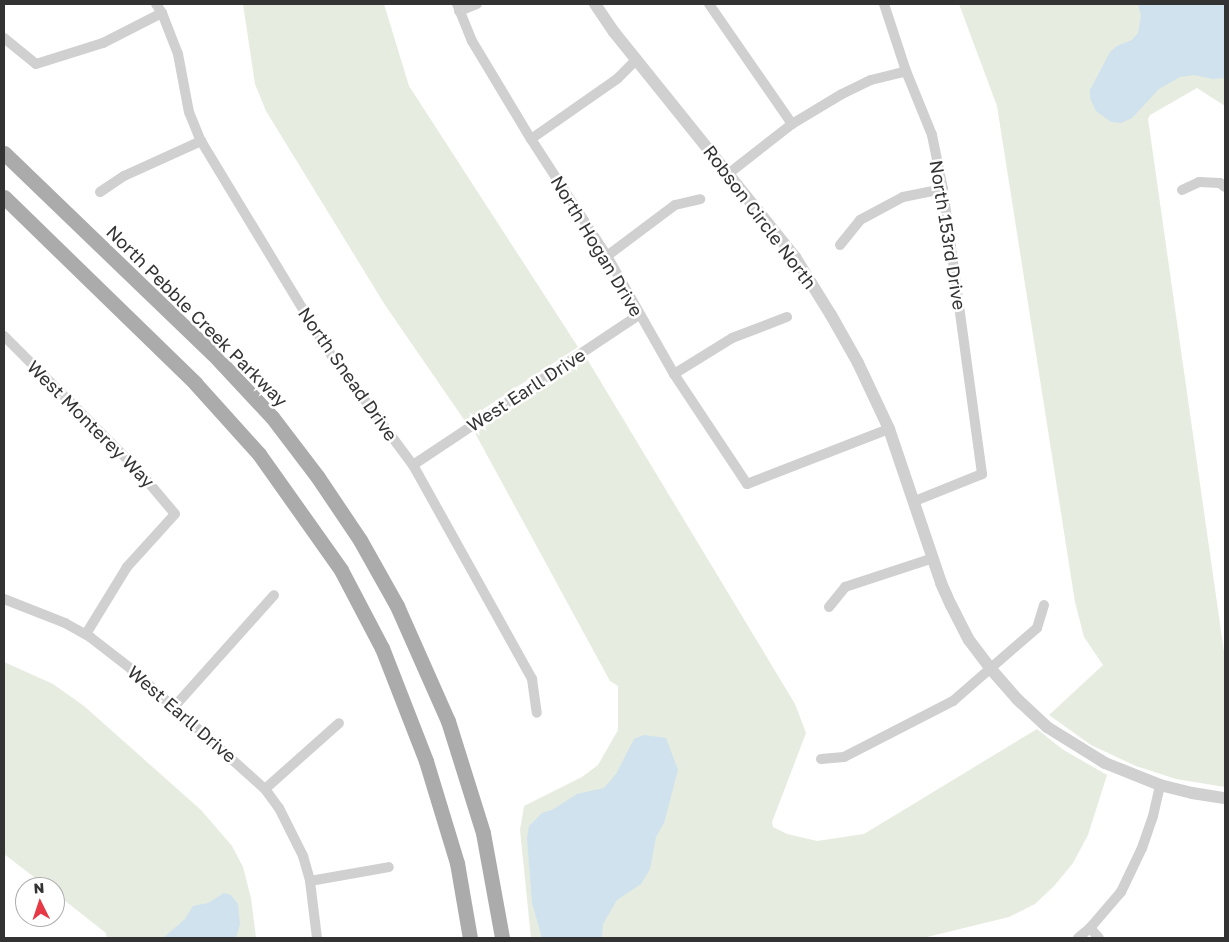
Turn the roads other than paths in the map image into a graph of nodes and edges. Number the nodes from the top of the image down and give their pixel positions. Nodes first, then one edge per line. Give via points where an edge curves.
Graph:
1 (156, 4) edge
2 (478, 4) edge
3 (595, 4) edge
4 (709, 4) edge
5 (884, 4) edge
6 (458, 7) edge
7 (162, 13) junction
8 (4, 38) edge
9 (636, 60) junction
10 (906, 71) junction
11 (792, 124) junction
12 (531, 138) junction
13 (201, 141) junction
14 (4, 153) edge
15 (4, 168) edge
16 (728, 174) junction
17 (26, 175) junction
18 (1225, 187) edge
19 (943, 189) junction
20 (1182, 190) dead end
21 (100, 192) dead end
22 (4, 197) edge
23 (700, 199) dead end
24 (840, 245) dead end
25 (607, 256) junction
26 (639, 315) junction
27 (787, 316) dead end
28 (4, 336) edge
29 (674, 374) junction
30 (889, 429) junction
31 (413, 465) junction
32 (915, 501) junction
33 (933, 558) junction
34 (274, 595) dead end
35 (4, 599) edge
36 (1044, 605) dead end
37 (829, 607) dead end
38 (86, 634) junction
39 (990, 668) junction
40 (174, 707) junction
41 (537, 713) dead end
42 (339, 723) dead end
43 (821, 759) dead end
44 (1160, 785) junction
45 (265, 789) junction
46 (1225, 798) edge
47 (389, 866) dead end
48 (310, 881) junction
49 (1090, 928) junction
50 (317, 938) edge
51 (470, 938) edge
52 (502, 938) edge
53 (1078, 938) edge
54 (1099, 938) edge

1 - 7 street, North Snead Drive
2 - 6 street
3 - 9 street, Robson Circle North
4 - 11 street
5 - 10 street, North 153rd Drive
6 - 12 street, North Hogan Drive via 472,41
7 - 8 street via 103,43 36,64
7 - 13 street, North Snead Drive via 178,54 189,112
9 - 12 street via 617,79
9 - 16 street, Robson Circle North
10 - 11 street via 871,80 849,90
10 - 19 street, North 153rd Drive via 932,135
11 - 16 street
12 - 25 street, North Hogan Drive
13 - 21 street via 124,176
13 - 31 street, North Snead Drive via 329,352
14 - 17 main road, North Pebble Creek Parkway
15 - 17 main road
16 - 30 street, Robson Circle North via 813,284 858,363
17 - 52 main road, North Pebble Creek Parkway via 206,347 272,417 360,540 396,606 448,721 483,833
18 - 20 street via 1220,183 1199,182
19 - 24 street via 902,197 860,220
19 - 32 street, North 153rd Drive via 982,474
22 - 51 main road via 208,397 259,454 341,570 382,648 426,761 457,863
23 - 25 street via 675,205
25 - 26 street, North Hogan Drive
26 - 29 street, North Hogan Drive
26 - 31 street, West Earll Drive
27 - 29 street via 732,338
28 - 38 street, West Monterey Way via 138,470 175,514 127,567
29 - 30 street, North Hogan Drive via 747,484
30 - 32 street, Robson Circle North
31 - 41 street, North Snead Drive via 532,679
32 - 33 street, Robson Circle North
33 - 37 street via 846,587
33 - 39 street, Robson Circle North via 960,623
34 - 40 street
35 - 38 street, West Earll Drive
36 - 39 street via 1037,628
38 - 40 street, West Earll Drive
39 - 43 street via 953,701 844,757
39 - 44 street, Robson Circle North via 1016,700 1047,727 1105,763
40 - 45 street, West Earll Drive
42 - 45 street
44 - 46 street, Robson Circle North
44 - 49 street via 1142,848 1121,892
45 - 48 street, West Earll Drive via 292,830
47 - 48 street
48 - 50 street, West Earll Drive
49 - 53 street
49 - 54 street

